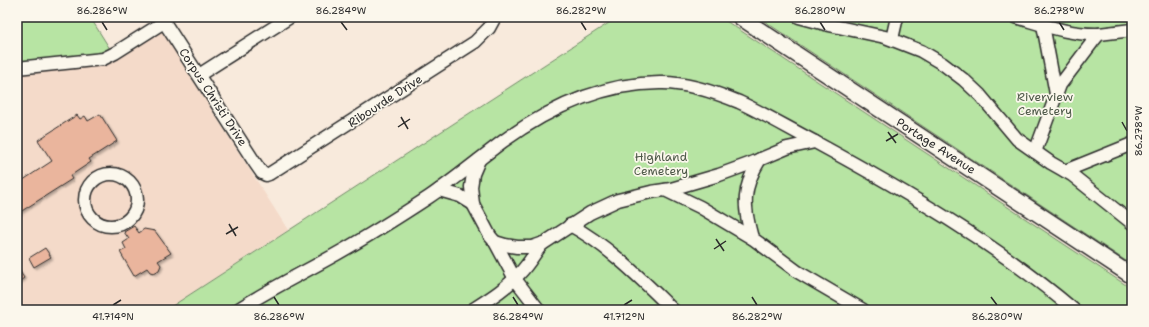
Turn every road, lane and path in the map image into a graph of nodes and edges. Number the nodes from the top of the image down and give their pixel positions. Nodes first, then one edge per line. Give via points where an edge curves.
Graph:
1 (290, 17) edge
2 (495, 17) edge
3 (740, 17) edge
4 (799, 17) edge
5 (898, 17) edge
6 (1016, 17) edge
7 (162, 20) edge
8 (1043, 25) junction
9 (1132, 30) edge
10 (1099, 34) junction
11 (892, 39) junction
12 (17, 68) edge
13 (198, 75) junction
14 (1056, 94) junction
15 (815, 142) junction
16 (1132, 144) edge
17 (1035, 152) junction
18 (760, 159) junction
19 (479, 160) junction
20 (1065, 171) junction
21 (266, 175) joint
22 (126, 178) joint
23 (439, 190) junction
24 (665, 190) junction
25 (472, 204) junction
26 (1132, 223) edge
27 (570, 225) junction
28 (752, 238) junction
29 (495, 242) junction
30 (544, 243) junction
31 (1132, 276) edge
32 (515, 278) junction
33 (237, 310) edge
34 (472, 310) edge
35 (539, 310) edge
36 (673, 310) edge
37 (863, 310) edge
38 (1074, 310) edge

1 - 13 street
2 - 21 street, Ribourde Drive via 489,28 475,42
3 - 31 main road, Portage Avenue
4 - 11 street
5 - 11 street
6 - 8 street
7 - 12 street via 103,59
7 - 13 street, Corpus Christi Drive
8 - 10 street via 1076,34
8 - 14 street
9 - 10 street
10 - 14 street
11 - 17 street via 921,51 952,70 980,95 1017,139
13 - 21 street, Corpus Christi Drive via 255,163
14 - 17 street
15 - 18 street via 786,148
15 - 19 street via 739,102 720,95 674,84 651,83 604,91 561,107 521,130
15 - 38 street via 908,194 992,247
16 - 20 street
17 - 20 street
18 - 24 street via 719,175
18 - 28 street via 745,199
19 - 23 street
19 - 25 street via 473,174
20 - 26 street
22 - 22 street via 117,174 107,174 90,183 84,201 86,210 100,224 119,224 128,220 134,212 137,203 136,193
23 - 25 street via 460,196
23 - 33 street via 362,239
24 - 27 street via 618,200
24 - 28 street via 700,207
25 - 29 street
27 - 30 street
27 - 36 street via 617,259
28 - 37 street via 798,272
29 - 30 street via 517,247 532,247
29 - 32 street
30 - 32 street
32 - 34 street via 508,286
32 - 35 street

